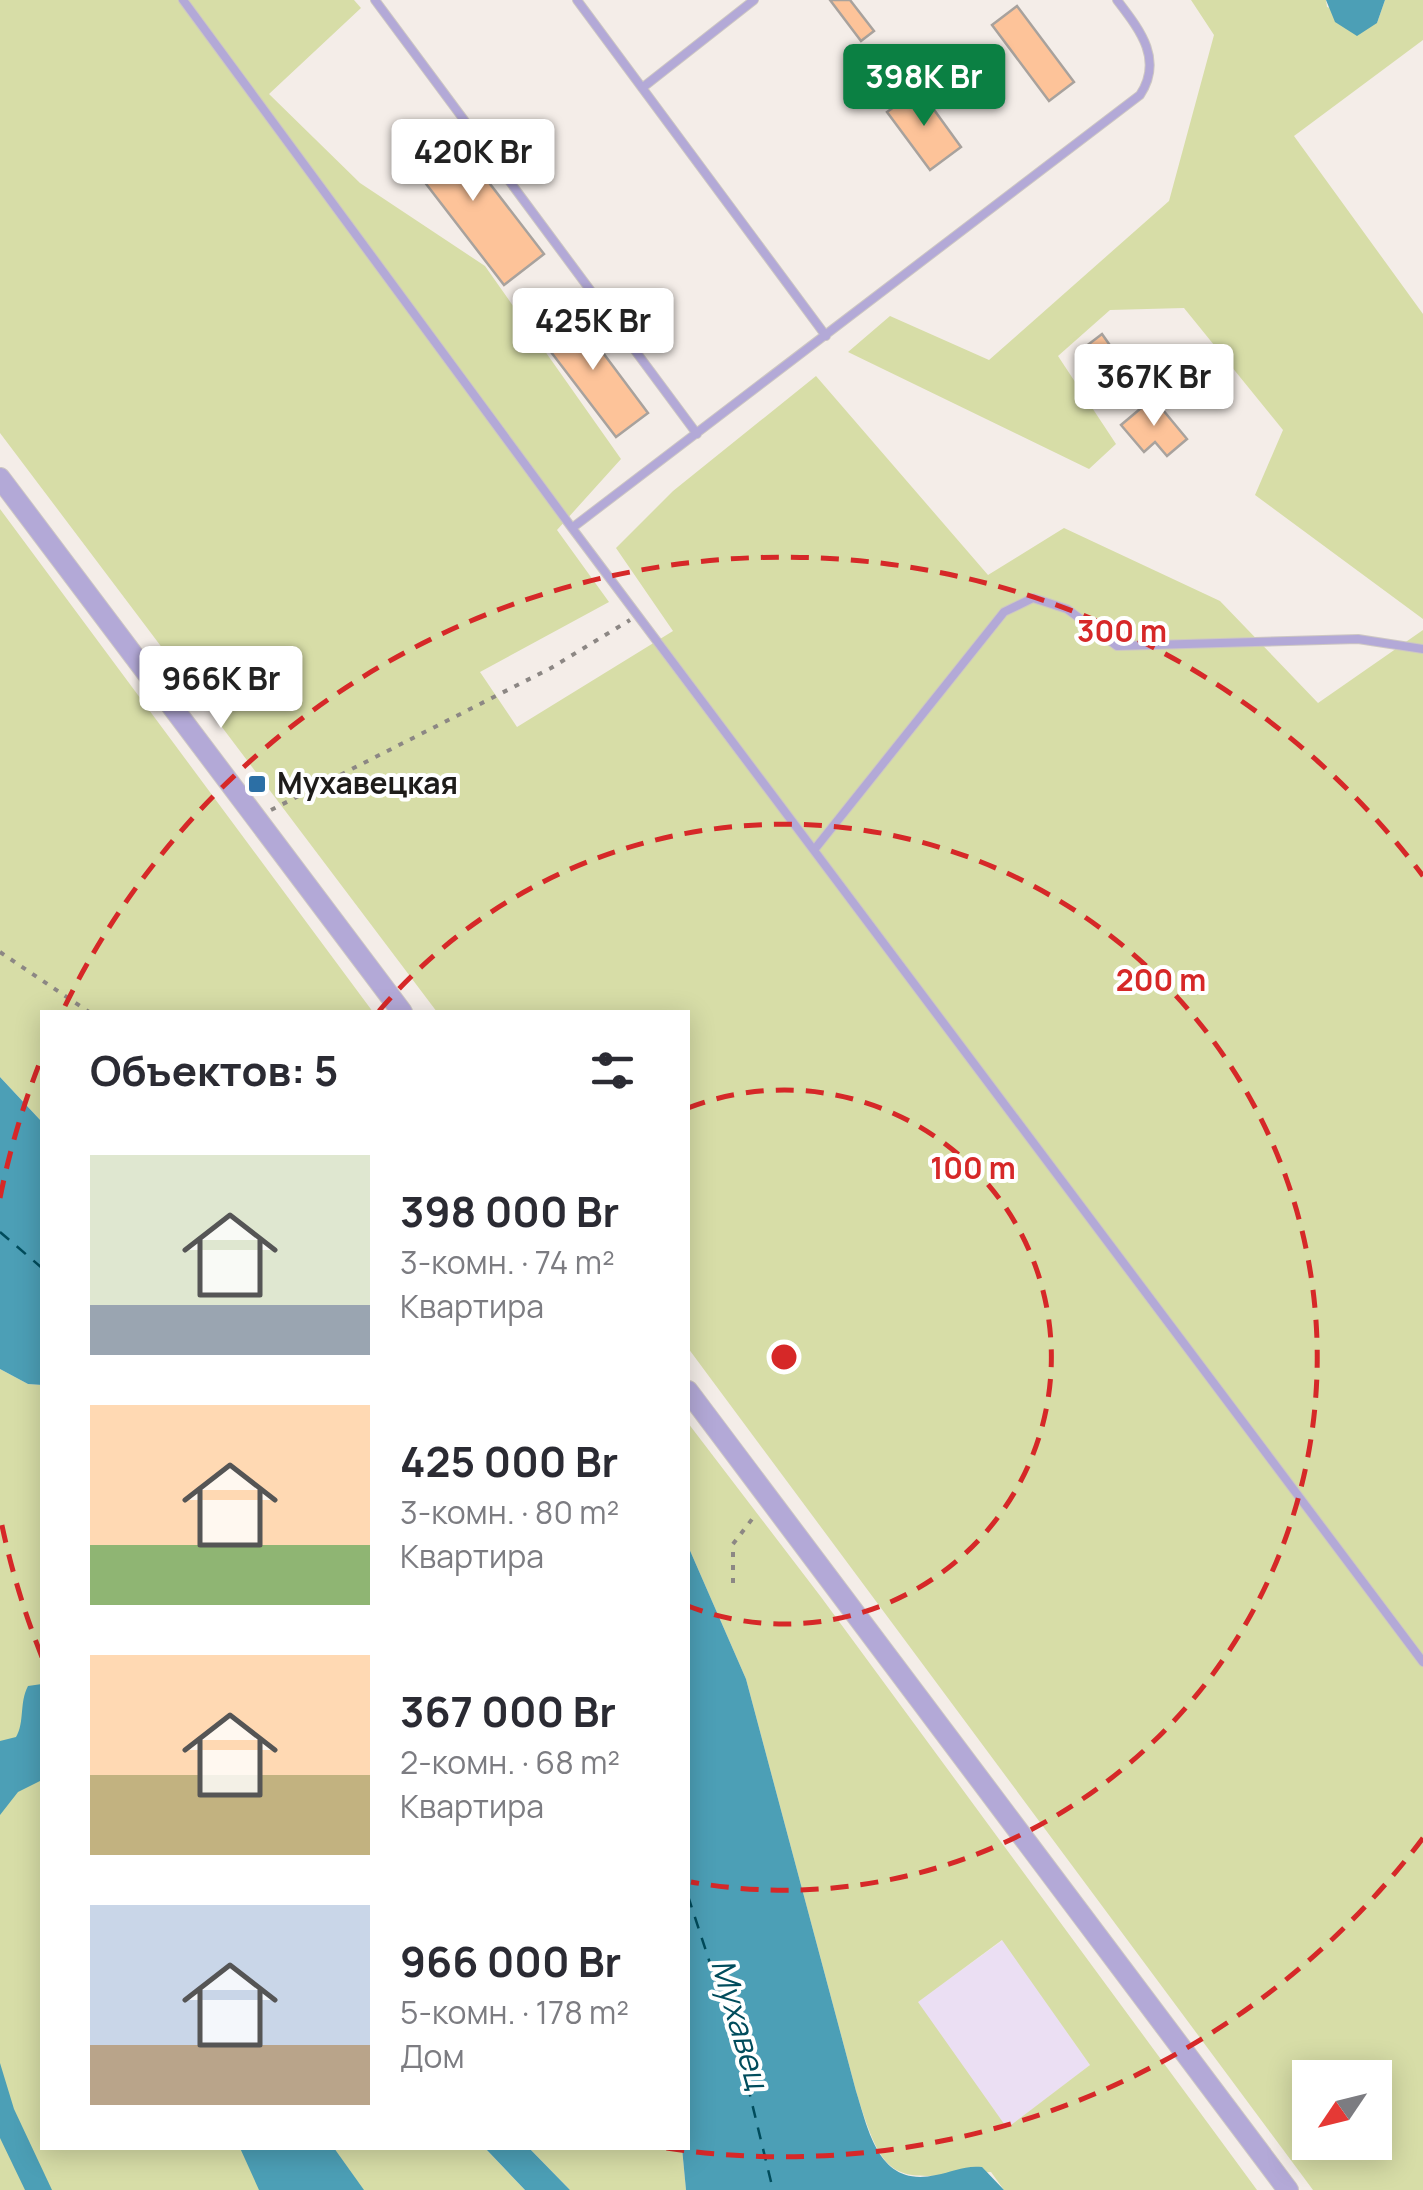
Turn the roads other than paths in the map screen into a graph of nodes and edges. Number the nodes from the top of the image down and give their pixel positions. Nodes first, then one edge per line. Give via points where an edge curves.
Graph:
1 (183, 0) edge
2 (376, 0) edge
3 (577, 0) edge
4 (754, 0) edge
5 (1117, 0) edge
6 (642, 88) junction
7 (826, 336) junction
8 (697, 434) junction
9 (0, 478) edge
10 (572, 528) junction
11 (1423, 649) edge
12 (814, 850) junction
13 (400, 1010) edge
14 (690, 1395) edge
15 (1423, 1662) edge
16 (1288, 2190) edge

1 - 10 lane
2 - 8 lane
3 - 6 lane
4 - 6 lane
5 - 7 lane via 1151,58 1140,95
6 - 7 lane
7 - 8 lane
8 - 10 lane
9 - 13 street
10 - 12 lane
11 - 12 lane via 1358,639 1118,646 1067,608 1033,598 1004,612
12 - 15 lane
14 - 16 street

